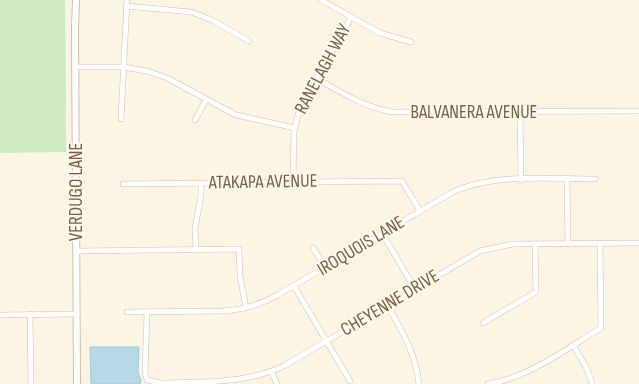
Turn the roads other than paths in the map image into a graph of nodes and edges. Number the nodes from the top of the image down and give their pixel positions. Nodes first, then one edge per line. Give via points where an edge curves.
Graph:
1 (76, 0) edge
2 (126, 0) edge
3 (321, 0) edge
4 (126, 6) junction
5 (351, 17) junction
6 (249, 41) dead end
7 (411, 42) dead end
8 (75, 67) junction
9 (123, 67) junction
10 (316, 78) junction
11 (206, 100) junction
12 (639, 111) edge
13 (520, 112) junction
14 (121, 119) dead end
15 (195, 120) dead end
16 (294, 128) junction
17 (567, 179) junction
18 (595, 179) dead end
19 (521, 180) junction
20 (293, 182) junction
21 (201, 183) junction
22 (123, 184) dead end
23 (420, 211) junction
24 (382, 233) junction
25 (600, 243) junction
26 (639, 243) edge
27 (536, 244) junction
28 (568, 244) junction
29 (313, 248) dead end
30 (196, 249) junction
31 (76, 250) junction
32 (325, 267) junction
33 (294, 286) junction
34 (415, 289) junction
35 (387, 305) junction
36 (246, 308) junction
37 (127, 312) dead end
38 (147, 312) junction
39 (30, 314) junction
40 (77, 314) junction
41 (0, 315) edge
42 (483, 323) dead end
43 (327, 341) junction
44 (573, 345) junction
45 (272, 373) junction
46 (350, 380) dead end
47 (592, 383) dead end
48 (31, 384) edge
49 (77, 384) edge
50 (277, 384) edge
51 (419, 384) edge
52 (488, 384) edge

1 - 8 street, VERDUGO LANE
2 - 4 street
3 - 5 street
4 - 6 street via 191,12
4 - 9 street
5 - 7 street via 386,35
5 - 10 street, RANELAGH WAY
8 - 9 street
8 - 31 street, VERDUGO LANE
9 - 11 street via 158,74
9 - 14 street
10 - 13 street, BALVANERA AVENUE via 363,104 390,112
10 - 16 street, RANELAGH WAY via 300,108
11 - 15 street
11 - 16 street via 241,117
12 - 13 street, BALVANERA AVENUE
13 - 19 street
16 - 20 street, RANELAGH WAY
17 - 18 street, IROQUOIS LANE
17 - 19 street, IROQUOIS LANE
17 - 28 street
19 - 23 street, IROQUOIS LANE via 471,184
20 - 21 street, ATAKAPA AVENUE
20 - 23 street, ATAKAPA AVENUE via 402,181
21 - 22 street, ATAKAPA AVENUE
21 - 30 street
23 - 24 street, IROQUOIS LANE
24 - 32 street, IROQUOIS LANE
24 - 34 street
25 - 26 street, CHEYENNE DRIVE
25 - 28 street, CHEYENNE DRIVE
25 - 44 street via 600,328
27 - 28 street, CHEYENNE DRIVE
27 - 34 street, CHEYENNE DRIVE via 500,246 480,252
27 - 42 street via 536,292
29 - 32 street
30 - 31 street
30 - 36 street via 240,249 240,276
31 - 40 street, VERDUGO LANE
32 - 33 street, IROQUOIS LANE
33 - 36 street, IROQUOIS LANE
33 - 43 street
34 - 35 street, CHEYENNE DRIVE
35 - 43 street, CHEYENNE DRIVE
35 - 51 street via 412,349
36 - 38 street, IROQUOIS LANE
37 - 38 street, IROQUOIS LANE
38 - 45 street, CHEYENNE DRIVE via 147,380 160,383 235,381
39 - 40 street
39 - 41 street
39 - 48 street
40 - 49 street, VERDUGO LANE
43 - 45 street, CHEYENNE DRIVE
43 - 46 street
44 - 47 street
44 - 52 street via 525,373
45 - 50 street

